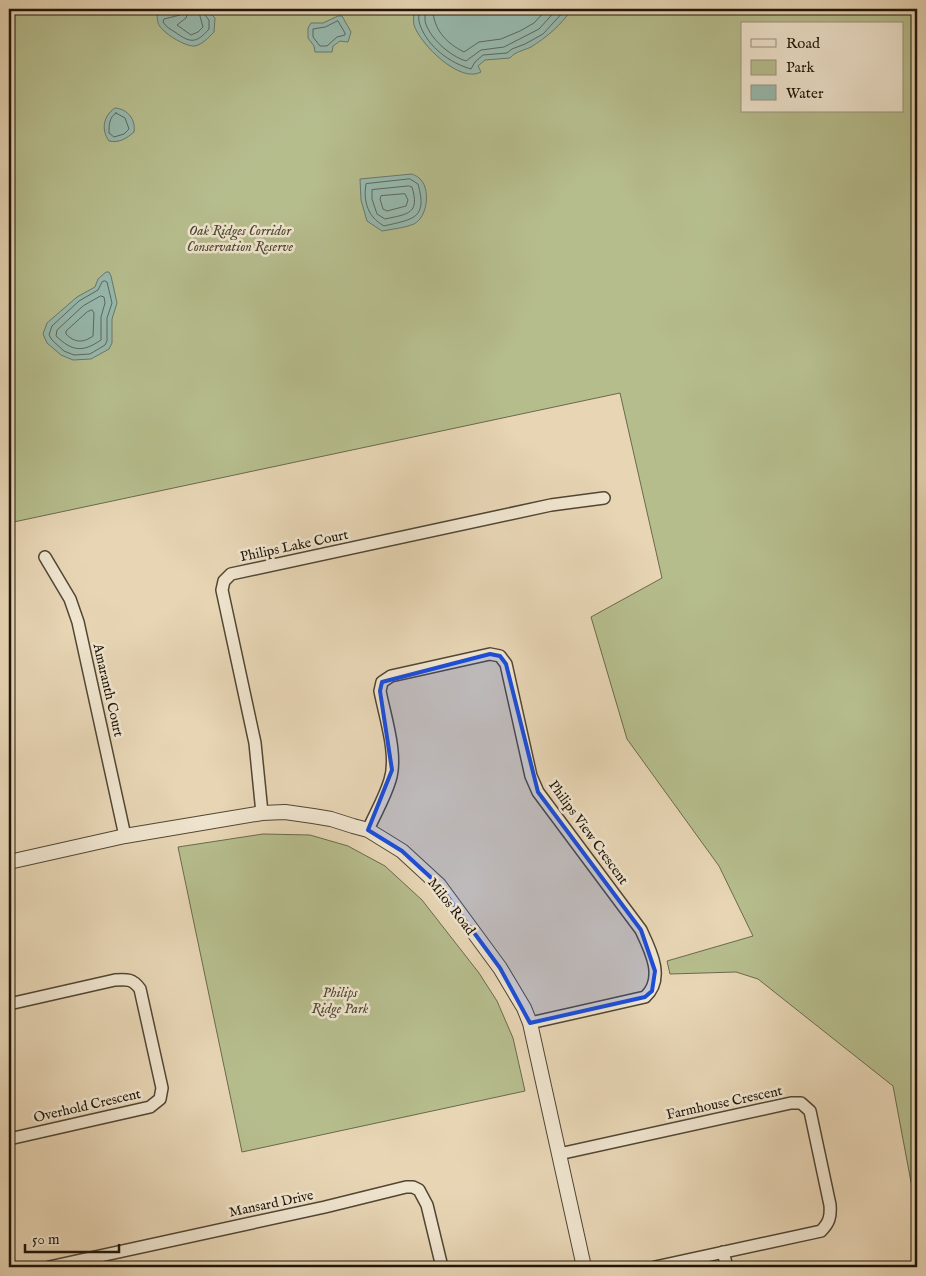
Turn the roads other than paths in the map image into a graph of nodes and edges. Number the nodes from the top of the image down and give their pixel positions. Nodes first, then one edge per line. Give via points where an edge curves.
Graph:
1 (604, 498) dead end
2 (45, 557) dead end
3 (262, 812) junction
4 (368, 830) junction
5 (125, 836) junction
6 (9, 862) edge
7 (9, 1004) edge
8 (530, 1023) junction
9 (9, 1139) edge
10 (559, 1154) junction
11 (723, 1252) junction
12 (49, 1267) edge
13 (442, 1267) edge
14 (584, 1267) edge
15 (655, 1267) edge
16 (727, 1267) edge

1 - 3 street, Philips Lake Court via 542,507 231,574 224,581 222,590 254,742
2 - 5 street, Amaranth Court via 70,599 78,622
3 - 4 street, Milos Road via 322,817
3 - 5 street, Milos Road
4 - 8 street, Milos Road via 402,851 439,885 500,968
4 - 8 street, Philips View Crescent via 392,770 393,758 380,691 382,682 391,676 490,654 500,656 506,664 529,767 538,792 641,930 649,945 656,980 645,997
5 - 6 street, Milos Road
7 - 9 street, Overhold Crescent via 115,980 128,979 136,983 162,1088 160,1099 150,1107
8 - 10 street, Milos Road
10 - 11 street, Farmhouse Crescent via 801,1103 810,1111 830,1205 828,1225 821,1231
10 - 14 street, Milos Road
11 - 15 street, Farmhouse Crescent
11 - 16 street
12 - 13 street, Mansard Drive via 406,1187 419,1190 428,1205

